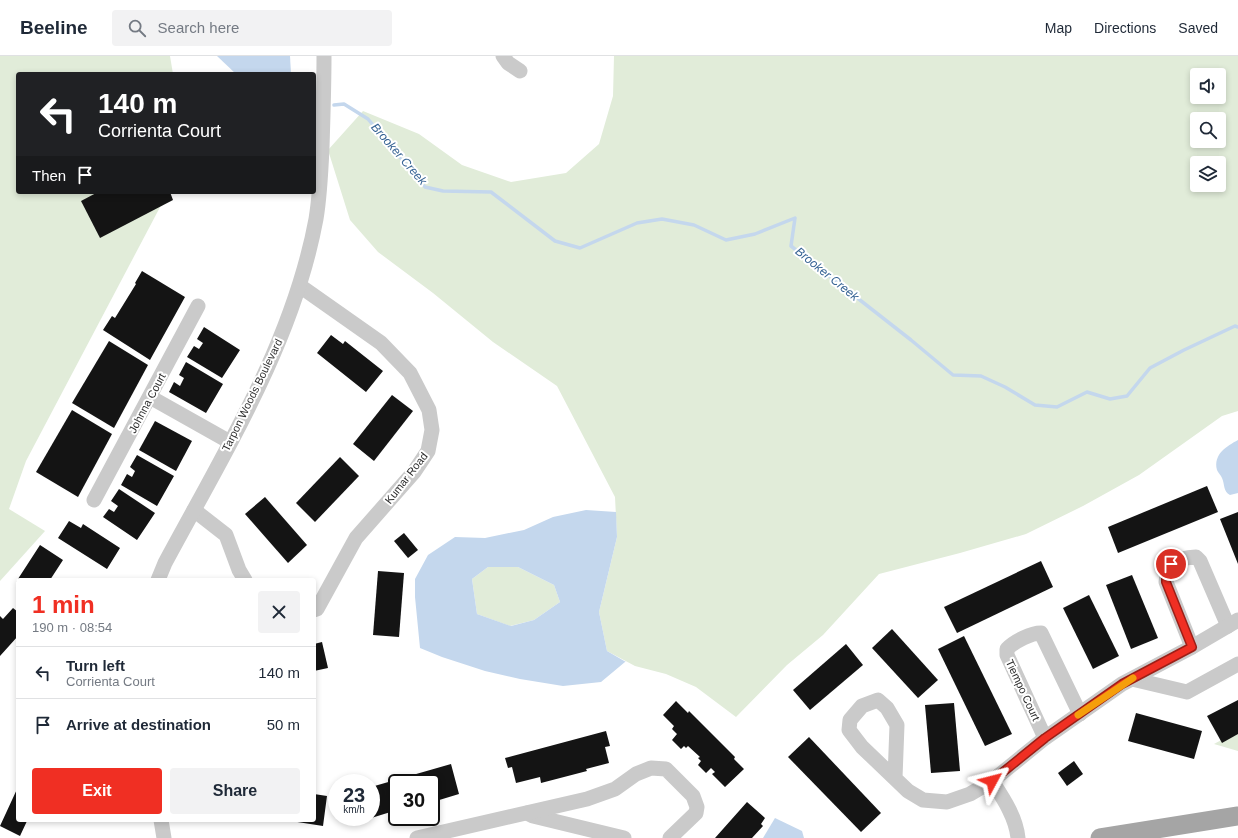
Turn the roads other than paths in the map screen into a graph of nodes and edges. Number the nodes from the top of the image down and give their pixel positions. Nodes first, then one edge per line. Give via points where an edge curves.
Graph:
1 (324, 56) edge
2 (503, 56) edge
3 (520, 70) dead end
4 (300, 286) junction
5 (198, 306) dead end
6 (150, 397) junction
7 (230, 442) junction
8 (94, 500) dead end
9 (194, 510) junction
10 (159, 578) edge
11 (244, 578) edge
12 (316, 609) edge
13 (1233, 623) edge
14 (1192, 647) junction
15 (1238, 664) edge
16 (1132, 679) junction
17 (1080, 714) junction
18 (1045, 738) junction
19 (895, 778) junction
20 (992, 781) junction
21 (526, 813) junction
22 (1238, 816) edge
23 (161, 822) edge
24 (164, 838) edge
25 (418, 838) edge
26 (624, 838) edge
27 (670, 838) edge
28 (1018, 838) edge
29 (1100, 838) edge

1 - 4 street, Tarpon Woods Boulevard via 321,171 316,218
2 - 3 street via 508,64
4 - 7 street, Tarpon Woods Boulevard via 289,320 261,384
4 - 12 street, Kumar Road via 381,343 410,373 429,410 432,430 428,451 414,472 356,538
5 - 6 street, Johnna Court
6 - 7 street
6 - 8 street, Johnna Court
7 - 9 street, Tarpon Woods Boulevard
9 - 10 street, Tarpon Woods Boulevard
9 - 11 street via 226,534
13 - 14 street
13 - 14 street via 1196,557 1188,557 1171,564 1166,570 1166,582
14 - 16 street
15 - 16 street via 1187,692
16 - 17 street
17 - 18 street
17 - 18 street, Tiempo Court via 1042,633 1032,634 1010,645 1007,655
18 - 20 street
19 - 19 street via 897,725 888,708 878,700 862,706 850,720 849,730 862,747
19 - 20 street via 908,791 923,800 947,802 970,794
20 - 28 street via 1008,808 1017,828
21 - 25 street
21 - 26 street
21 - 27 street via 587,799 615,789 636,774 651,768 666,769 693,796 697,807 696,813
22 - 29 main road
23 - 24 street

